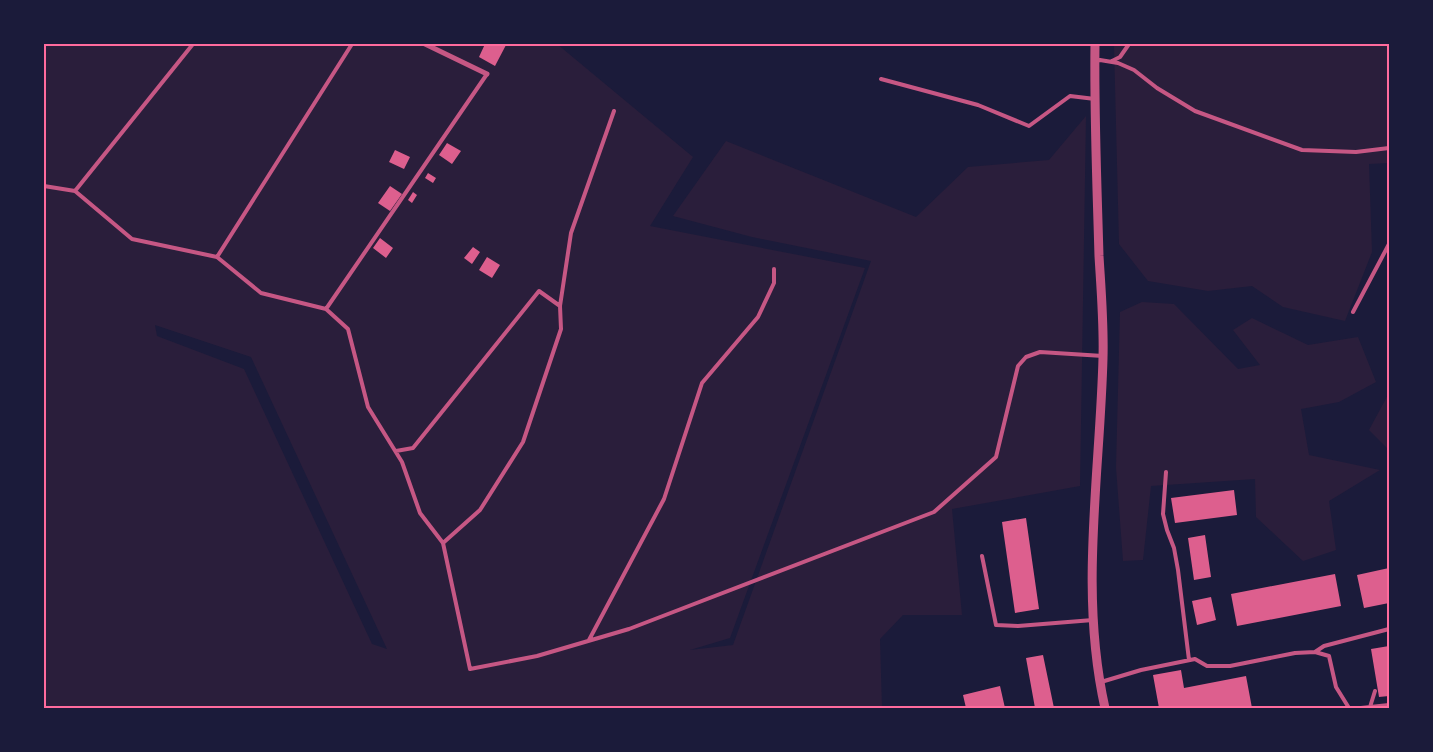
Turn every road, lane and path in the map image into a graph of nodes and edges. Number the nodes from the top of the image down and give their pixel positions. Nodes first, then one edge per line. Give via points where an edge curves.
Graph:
1 (193, 44) edge
2 (352, 44) edge
3 (425, 44) edge
4 (1095, 44) edge
5 (1129, 44) edge
6 (1095, 61) junction
7 (1111, 61) junction
8 (487, 74) joint
9 (881, 79) dead end
10 (1095, 99) junction
11 (614, 111) dead end
12 (1389, 148) edge
13 (44, 186) edge
14 (75, 191) junction
15 (1389, 244) edge
16 (217, 257) junction
17 (774, 269) dead end
18 (560, 306) junction
19 (326, 309) junction
20 (1353, 312) dead end
21 (1103, 356) junction
22 (396, 451) junction
23 (1166, 472) dead end
24 (443, 544) junction
25 (982, 556) dead end
26 (1093, 620) junction
27 (1389, 629) edge
28 (589, 640) junction
29 (1315, 652) junction
30 (1189, 660) junction
31 (1099, 683) junction
32 (1375, 692) dead end
33 (1389, 705) edge
34 (1370, 707) edge
35 (1105, 708) edge
36 (1350, 708) edge
37 (1361, 708) edge

1 - 14 lane
2 - 16 lane
3 - 8 street
4 - 6 street
5 - 7 lane via 1120,57
6 - 7 lane
6 - 10 street
7 - 12 lane via 1134,70 1194,112 1302,150 1356,152
8 - 19 lane
9 - 10 lane via 978,105 1029,126 1070,96
10 - 21 street
11 - 18 lane via 572,233
13 - 14 lane
14 - 16 lane via 132,239
15 - 20 lane
16 - 19 lane via 261,293
17 - 28 lane via 774,283 758,317 702,383 664,499
18 - 22 lane via 539,291 413,448
18 - 24 lane via 561,328 523,442 480,510
19 - 22 lane via 348,329 368,407
21 - 26 street via 1092,544
21 - 28 lane via 1040,352 1026,356 1018,366 996,457 934,512 629,629
22 - 24 lane via 420,513
23 - 30 lane via 1164,514 1178,570
24 - 28 lane via 470,668 537,656
25 - 26 lane via 996,625
26 - 31 street
27 - 29 lane via 1324,646
29 - 30 lane via 1230,666 1207,666 1195,659
29 - 36 lane via 1329,656 1336,687
30 - 31 lane
31 - 35 street
32 - 34 lane
33 - 34 lane
34 - 37 lane

